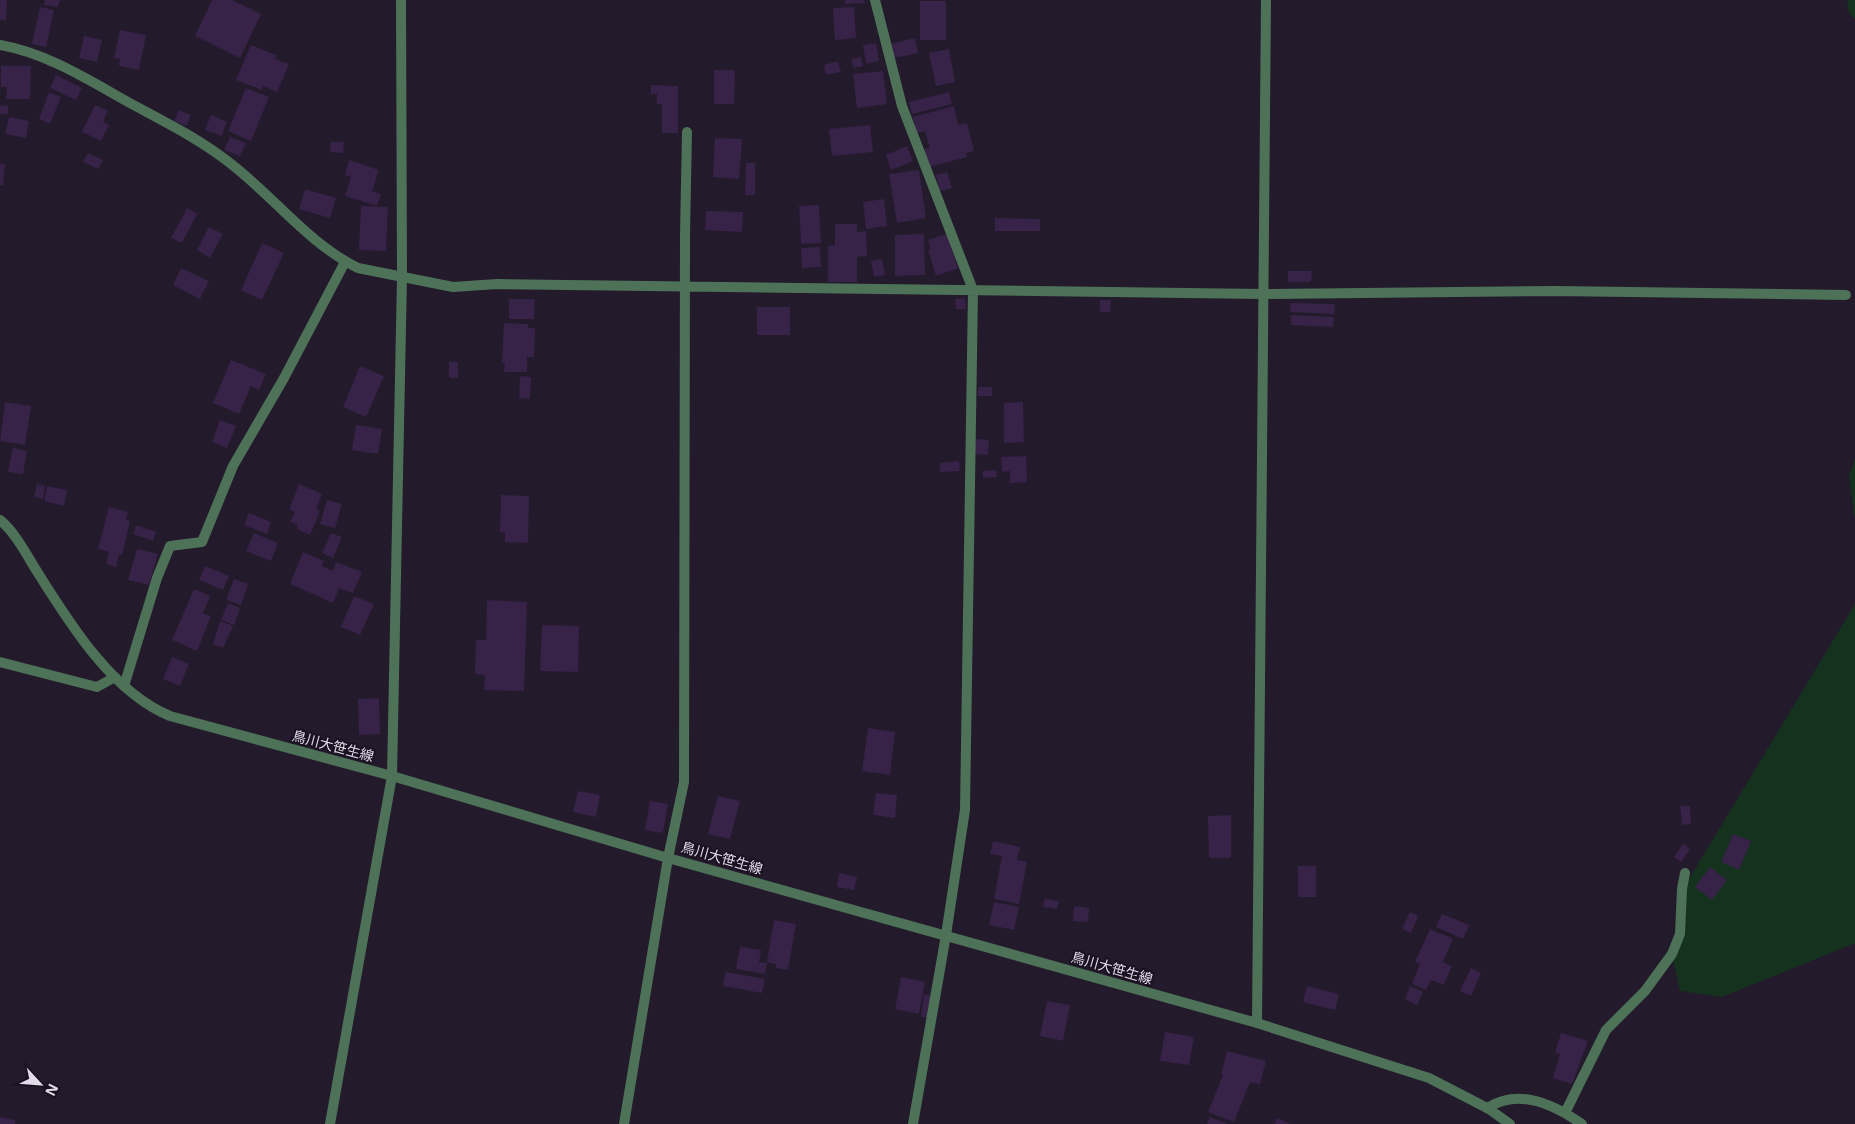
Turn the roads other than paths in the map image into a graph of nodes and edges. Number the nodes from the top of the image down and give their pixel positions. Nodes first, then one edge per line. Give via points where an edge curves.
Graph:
1 (401, 0) edge
2 (875, 0) edge
3 (1266, 0) edge
4 (0, 44) edge
5 (688, 132) dead end
6 (345, 262) junction
7 (402, 277) junction
8 (684, 287) junction
9 (973, 290) junction
10 (1262, 294) junction
11 (1846, 296) dead end
12 (0, 520) edge
13 (0, 662) edge
14 (115, 677) junction
15 (124, 686) junction
16 (392, 776) junction
17 (668, 858) junction
18 (1685, 874) dead end
19 (946, 935) junction
20 (1257, 1023) junction
21 (1488, 1108) junction
22 (1565, 1113) junction
23 (330, 1124) edge
24 (624, 1124) edge
25 (913, 1124) edge
26 (1510, 1124) edge
27 (1582, 1124) edge

1 - 7 street
2 - 9 street via 902,106
3 - 10 street
4 - 6 street via 56,63 186,133 226,160
5 - 8 street
6 - 7 street
6 - 15 street via 233,466 202,542 170,546
7 - 8 street via 453,287 497,284
7 - 16 street
8 - 9 street
8 - 17 street via 684,782
9 - 10 street
9 - 19 street via 965,810
10 - 11 street via 1555,291
10 - 20 street
12 - 14 street, 鳥川大笹生線 via 12,533 62,610
13 - 14 street via 97,687
14 - 15 street, 鳥川大笹生線
15 - 16 street, 鳥川大笹生線 via 139,700 170,716
16 - 17 street, 鳥川大笹生線
16 - 23 street
17 - 19 street, 鳥川大笹生線
17 - 24 street
18 - 22 street via 1680,934 1672,954 1645,991 1606,1030
19 - 20 street, 鳥川大笹生線
19 - 25 street
20 - 21 street, 鳥川大笹生線 via 1429,1078
21 - 22 street via 1510,1098 1546,1104
21 - 26 street, 鳥川大笹生線
22 - 27 street

